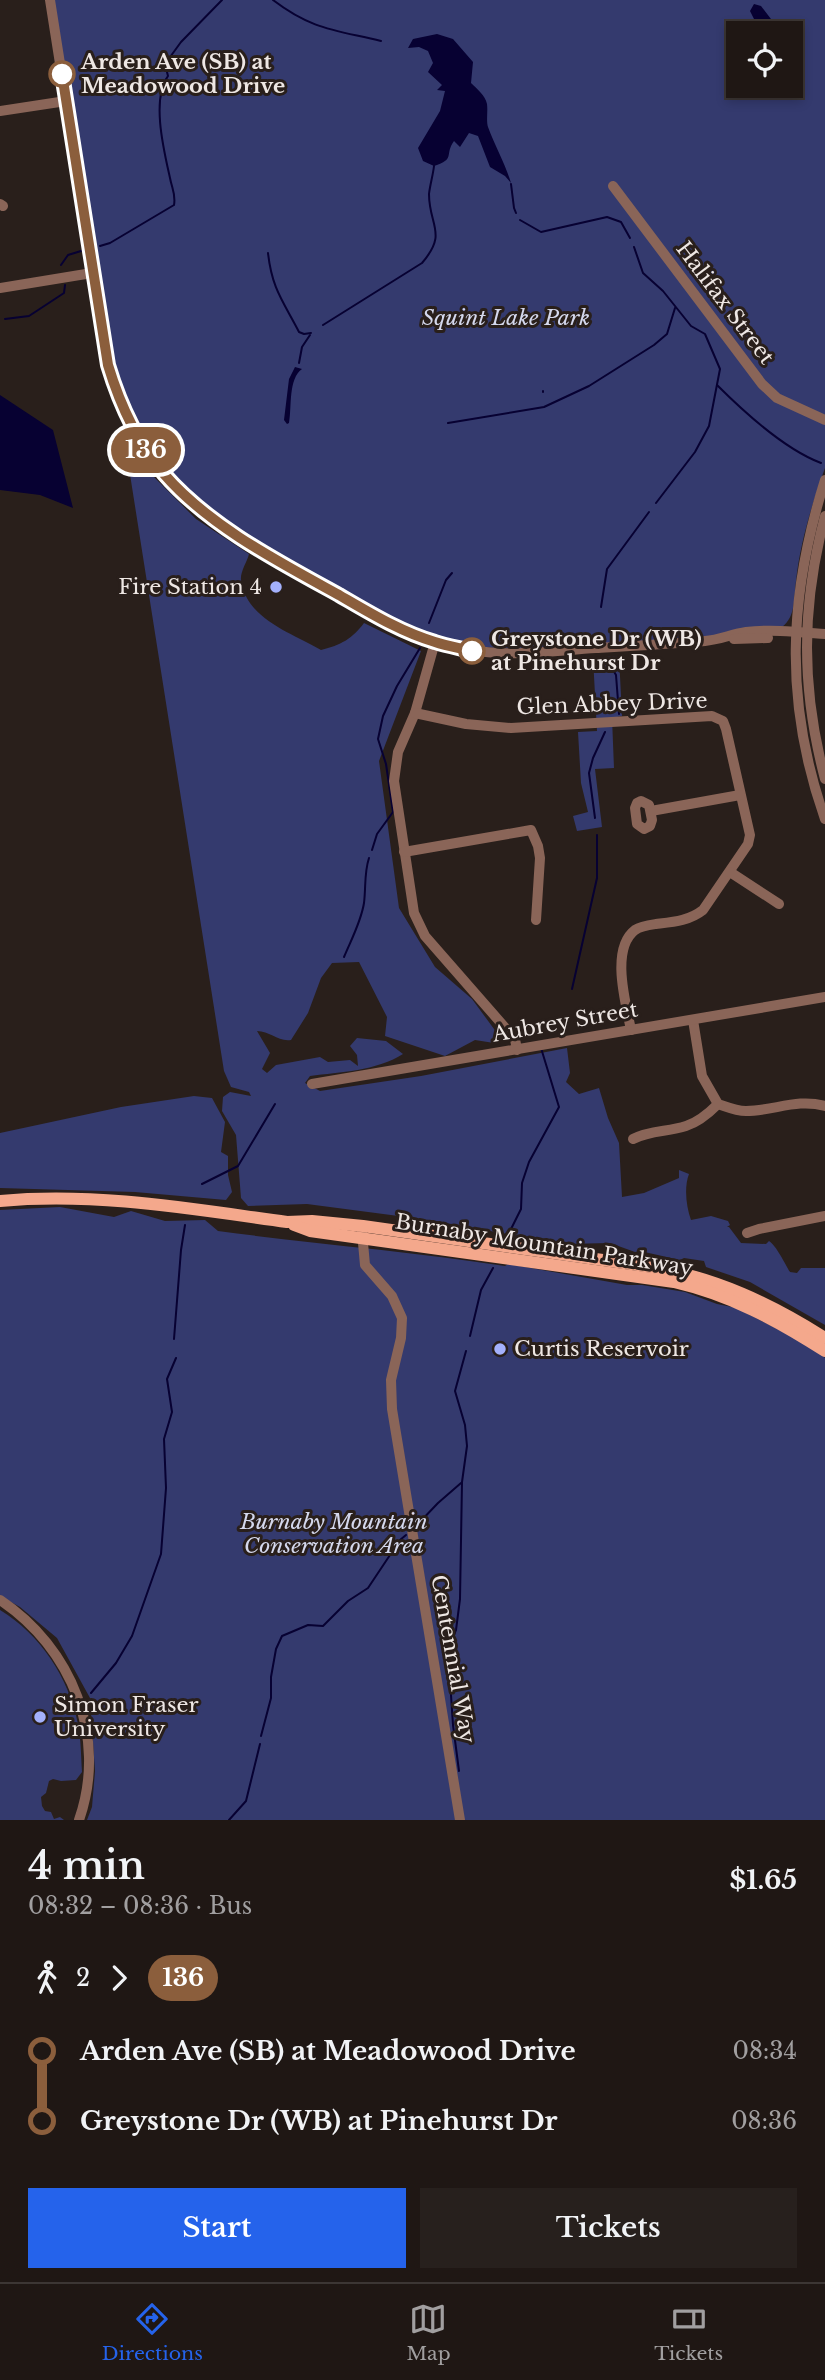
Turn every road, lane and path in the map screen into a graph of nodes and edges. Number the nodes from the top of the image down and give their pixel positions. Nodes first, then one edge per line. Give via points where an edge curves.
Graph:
1 (50, 0) edge
2 (66, 101) junction
3 (0, 111) edge
4 (613, 186) dead end
5 (92, 273) junction
6 (0, 288) edge
7 (825, 420) edge
8 (825, 481) edge
9 (825, 516) edge
10 (825, 634) edge
11 (800, 635) junction
12 (825, 640) edge
13 (435, 642) junction
14 (415, 713) junction
15 (825, 779) edge
16 (740, 795) junction
17 (651, 811) dead end
18 (825, 819) edge
19 (404, 852) junction
20 (730, 872) junction
21 (779, 904) dead end
22 (536, 920) dead end
23 (825, 997) edge
24 (693, 1020) junction
25 (631, 1030) junction
26 (517, 1049) junction
27 (312, 1084) dead end
28 (718, 1104) junction
29 (825, 1106) edge
30 (633, 1139) dead end
31 (0, 1201) edge
32 (825, 1216) edge
33 (362, 1232) junction
34 (747, 1233) dead end
35 (825, 1338) edge
36 (825, 1351) edge
37 (0, 1600) edge
38 (79, 1820) edge
39 (460, 1820) edge

1 - 2 street
2 - 3 street
2 - 5 street
4 - 7 street, Halifax Street via 762,384 777,398
5 - 6 street
5 - 13 street via 115,389 147,452 180,491 200,510 281,563 393,625
8 - 11 street via 806,549
9 - 11 street
10 - 11 street
11 - 12 street
11 - 13 street via 501,653
11 - 15 street
11 - 18 street via 795,676 801,729
13 - 14 street
14 - 16 street, Glen Abbey Drive via 511,728 712,716 723,721 726,729
14 - 19 street via 398,752 394,781
16 - 17 street
16 - 20 street, Glen Abbey Drive via 750,835
19 - 22 street via 531,830 540,859
19 - 26 street via 420,930 515,1039
20 - 21 street
20 - 25 street, Glen Abbey Drive via 695,916 636,929 626,940 621,965
23 - 24 street, Aubrey Street
24 - 25 street, Aubrey Street
24 - 28 street via 702,1076
25 - 26 street, Aubrey Street
26 - 27 street, Aubrey Street
28 - 29 street via 746,1111 798,1102
28 - 30 street via 687,1126
31 - 33 main road, Burnaby Mountain Parkway via 98,1199 287,1222 310,1231
32 - 34 street
33 - 35 main road, Burnaby Mountain Parkway via 631,1263 688,1274 760,1300
33 - 36 main road, Burnaby Mountain Parkway via 684,1284 772,1318
33 - 39 street, Centennial Way via 365,1265 392,1296 402,1318 391,1380 392,1409
37 - 38 street via 32,1625 57,1654 77,1693 90,1765

